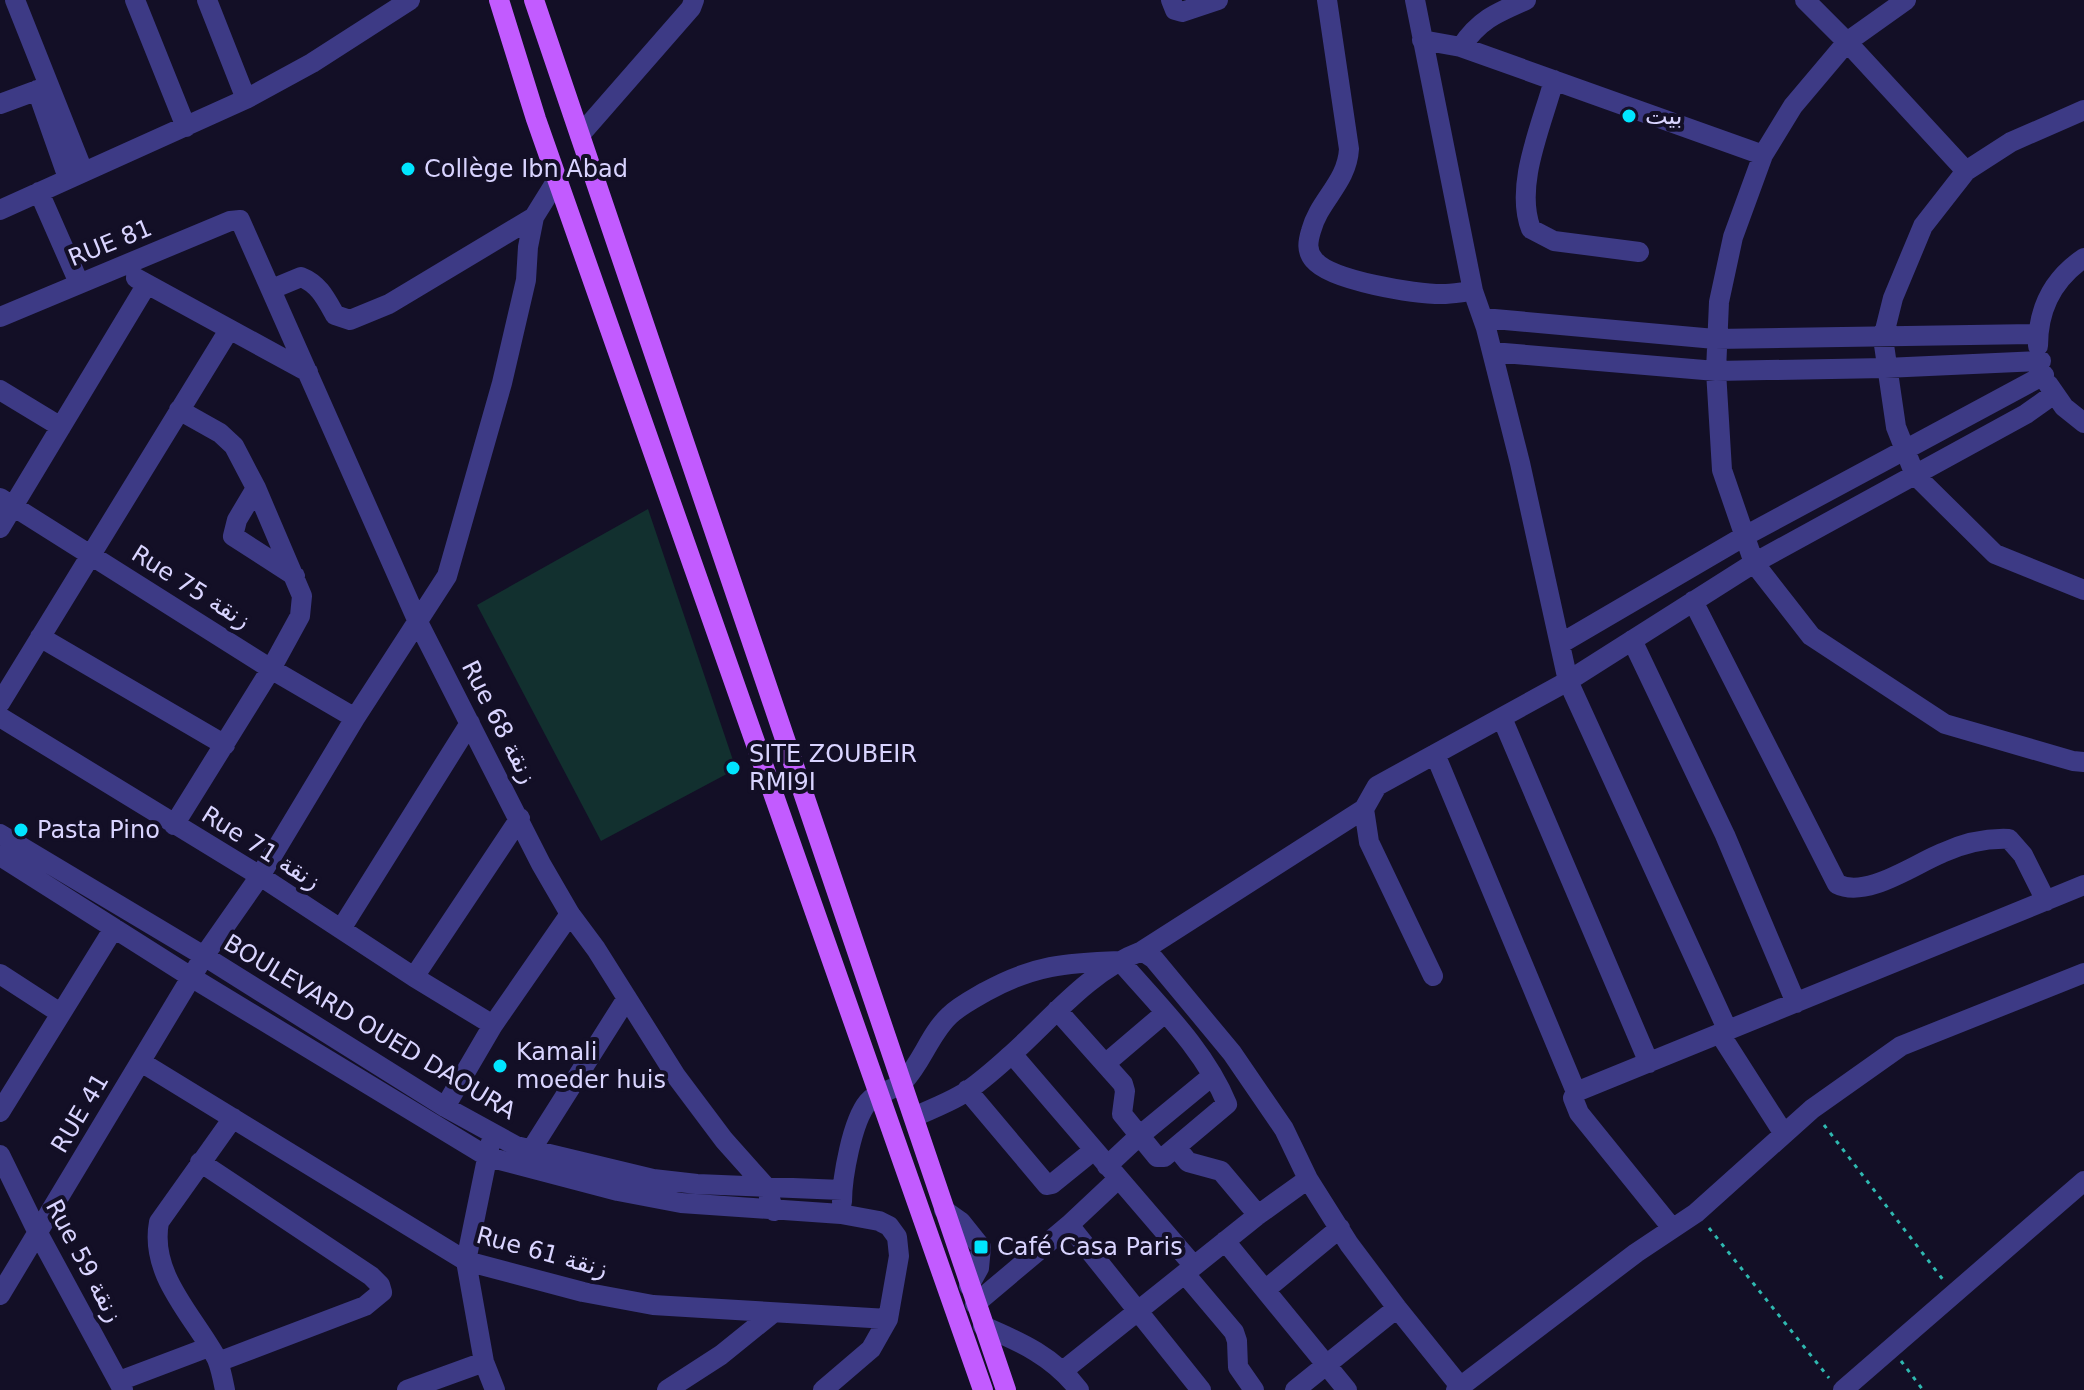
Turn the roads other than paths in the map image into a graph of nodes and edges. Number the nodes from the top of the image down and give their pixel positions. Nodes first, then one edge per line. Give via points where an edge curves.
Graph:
1 (15, 0) edge
2 (135, 0) edge
3 (207, 0) edge
4 (410, 0) edge
5 (499, 0) edge
6 (534, 0) edge
7 (694, 0) edge
8 (1171, 0) edge
9 (1218, 0) edge
10 (1327, 0) edge
11 (1415, 0) edge
12 (1526, 0) edge
13 (1805, 0) edge
14 (1901, 1) edge
15 (1422, 40) junction
16 (1847, 42) junction
17 (1461, 47) junction
18 (1554, 80) junction
19 (43, 88) junction
20 (246, 99) junction
21 (0, 104) edge
22 (2084, 110) edge
23 (186, 127) junction
24 (580, 135) junction
25 (1763, 155) junction
26 (1966, 171) junction
27 (76, 175) junction
28 (557, 180) junction
29 (39, 192) junction
30 (0, 210) edge
31 (534, 217) junction
32 (240, 220) joint
33 (1639, 252) dead end
34 (2084, 258) edge
35 (117, 269) junction
36 (79, 283) junction
37 (147, 284) junction
38 (272, 289) junction
39 (1473, 291) junction
40 (0, 317) edge
41 (1483, 318) junction
42 (229, 330) junction
43 (2038, 334) junction
44 (1883, 338) junction
45 (1715, 339) junction
46 (1492, 352) junction
47 (1885, 368) junction
48 (2042, 368) junction
49 (1716, 371) junction
50 (308, 372) junction
51 (0, 390) edge
52 (2054, 394) junction
53 (179, 410) junction
54 (2084, 423) edge
55 (61, 427) junction
56 (1904, 449) junction
57 (1915, 475) junction
58 (256, 488) junction
59 (7, 502) edge
60 (0, 528) edge
61 (1743, 537) junction
62 (91, 555) junction
63 (1754, 563) junction
64 (295, 576) junction
65 (2084, 590) edge
66 (1693, 601) junction
67 (418, 622) junction
68 (40, 637) junction
69 (1632, 640) junction
70 (1560, 644) junction
71 (271, 669) junction
72 (1568, 681) junction
73 (0, 703) edge
74 (0, 717) edge
75 (355, 718) junction
76 (1502, 718) junction
77 (470, 723) junction
78 (225, 745) junction
79 (1435, 754) junction
80 (2084, 762) edge
81 (1364, 809) junction
82 (520, 818) junction
83 (174, 825) junction
84 (0, 834) edge
85 (0, 856) edge
86 (260, 876) junction
87 (2084, 885) edge
88 (2046, 901) junction
89 (570, 914) junction
90 (114, 928) junction
91 (341, 929) junction
92 (1142, 951) junction
93 (204, 956) junction
94 (1120, 961) junction
95 (2084, 973) edge
96 (0, 974) edge
97 (1433, 976) dead end
98 (191, 977) junction
99 (414, 977) junction
100 (627, 998) junction
101 (1796, 1003) junction
102 (1057, 1010) junction
103 (60, 1013) junction
104 (1165, 1013) junction
105 (493, 1025) junction
106 (1724, 1032) junction
107 (1216, 1033) junction
108 (1193, 1049) junction
109 (1012, 1054) junction
110 (141, 1062) junction
111 (1649, 1063) junction
112 (1105, 1064) junction
113 (1212, 1076) junction
114 (902, 1083) junction
115 (967, 1090) junction
116 (1576, 1092) junction
117 (879, 1093) junction
118 (445, 1107) junction
119 (0, 1112) edge
120 (914, 1117) junction
121 (233, 1118) junction
122 (491, 1134) junction
123 (1784, 1134) junction
124 (1138, 1137) junction
125 (1176, 1147) junction
126 (531, 1150) junction
127 (0, 1155) edge
128 (488, 1157) junction
129 (200, 1162) junction
130 (1106, 1165) junction
131 (1308, 1179) junction
132 (2084, 1181) edge
133 (766, 1187) junction
134 (842, 1190) junction
135 (774, 1211) junction
136 (841, 1214) junction
137 (1258, 1215) junction
138 (1069, 1225) junction
139 (1340, 1228) junction
140 (1672, 1228) junction
141 (39, 1235) junction
142 (1225, 1241) junction
143 (466, 1261) junction
144 (1190, 1270) junction
145 (1265, 1290) junction
146 (0, 1295) edge
147 (972, 1295) junction
148 (1397, 1308) junction
149 (1138, 1311) junction
150 (773, 1313) junction
151 (888, 1319) junction
152 (983, 1326) junction
153 (214, 1354) junction
154 (484, 1362) junction
155 (1327, 1365) junction
156 (1064, 1370) junction
157 (1836, 1384) edge
158 (121, 1386) edge
159 (671, 1389) edge
160 (1460, 1389) edge
161 (225, 1390) edge
162 (407, 1390) edge
163 (495, 1390) edge
164 (823, 1390) edge
165 (982, 1390) edge
166 (1006, 1390) edge
167 (1079, 1390) edge
168 (1201, 1390) edge
169 (1254, 1390) edge
170 (1295, 1390) edge
171 (1347, 1390) edge

1 - 19 street
2 - 23 street
3 - 20 street
4 - 20 street
5 - 28 main road
6 - 24 main road
7 - 24 street
8 - 9 street via 1182,12
10 - 39 street via 1349,149 1340,183 1312,226 1308,249 1314,261 1376,286 1425,293
11 - 15 street
12 - 17 street via 1491,15
13 - 16 street
14 - 16 street
15 - 17 street
15 - 39 street
16 - 25 street via 1793,106
16 - 26 street
17 - 18 street
18 - 25 street
18 - 33 street via 1525,187 1531,229 1554,241
19 - 21 street
19 - 27 street
20 - 23 street
22 - 26 street via 2011,142
23 - 27 street
24 - 114 main road
25 - 45 street via 1733,237
26 - 44 street via 1923,226 1893,298
27 - 29 street
28 - 31 street
28 - 117 main road
29 - 30 street
29 - 36 street
31 - 38 street via 389,304 350,320 335,315 321,291 301,277
31 - 67 street, RUE 41 via 526,280 502,383 460,532 447,576
32 - 35 street, RUE 81
32 - 38 street, Rue 68 زنقة
34 - 43 street via 2053,288
35 - 36 street, RUE 81
35 - 37 street
36 - 40 street, RUE 81
37 - 42 street
37 - 55 street
38 - 50 street, Rue 68 زنقة
39 - 41 street
41 - 45 street
41 - 46 street
42 - 50 street
42 - 53 street
43 - 44 street
43 - 48 street
44 - 45 street
44 - 47 street
45 - 49 street
46 - 49 street
46 - 70 street
47 - 48 street
47 - 49 street
47 - 56 street
48 - 52 street
48 - 56 street
49 - 61 street via 1722,470
50 - 67 street, Rue 68 زنقة
51 - 55 street
52 - 54 street
52 - 57 street
53 - 58 street via 234,446
53 - 62 street
55 - 59 street
56 - 57 street
56 - 61 street
57 - 63 street
57 - 65 street via 1995,554
58 - 64 street
58 - 64 street via 233,536
59 - 60 street
59 - 62 street, Rue 75 زنقة
61 - 63 street
61 - 70 street
62 - 68 street
62 - 71 street, Rue 75 زنقة
63 - 66 street
63 - 80 street via 1811,636 1945,724
64 - 71 street via 302,596 300,616
66 - 69 street
66 - 88 street via 1837,884 1846,889 1867,887 1944,852 2009,839
67 - 75 street, RUE 41
67 - 77 street, Rue 68 زنقة
68 - 73 street
68 - 78 street
69 - 72 street
69 - 101 street via 1725,835
70 - 72 street
71 - 75 street, Rue 75 زنقة
71 - 78 street
72 - 76 street
72 - 106 street
74 - 83 street, Rue 71 زنقة
75 - 86 street, RUE 41
76 - 79 street
76 - 111 street
77 - 82 street, Rue 68 زنقة
77 - 91 street
78 - 83 street
79 - 81 street via 1377,786
79 - 116 street
81 - 92 street
81 - 97 street via 1369,842
82 - 89 street, Rue 68 زنقة
82 - 99 street
83 - 86 street, Rue 71 زنقة
84 - 93 street, BOULEVARD OUED DAOURA
85 - 90 street, BOULEVARD OUED DAOURA
86 - 91 street, Rue 71 زنقة
86 - 93 street, RUE 41
87 - 88 street
88 - 101 street
89 - 100 street, Rue 68 زنقة
89 - 105 street
90 - 98 street, BOULEVARD OUED DAOURA
90 - 103 street
91 - 99 street, Rue 71 زنقة
92 - 94 street
92 - 107 street
93 - 98 street, RUE 41
93 - 118 street, BOULEVARD OUED DAOURA
94 - 102 street
94 - 104 street
94 - 114 street via 1041,967 1013,977 950,1015
95 - 123 street via 1901,1046
96 - 103 street
98 - 110 street, RUE 41
98 - 128 street, BOULEVARD OUED DAOURA
99 - 105 street, Rue 71 زنقة
100 - 126 street
100 - 133 street, Rue 68 زنقة via 676,1076
101 - 106 street
102 - 109 street
102 - 112 street
103 - 119 street
104 - 108 street
104 - 112 street
105 - 118 street
106 - 111 street
106 - 123 street
107 - 108 street
107 - 131 street via 1284,1129
108 - 113 street
109 - 115 street
109 - 130 street
110 - 121 street, Rue 61 زنقة
110 - 141 street, RUE 41
111 - 116 street
112 - 124 street via 1123,1084 1122,1114
113 - 124 street
113 - 125 street via 1227,1104
114 - 117 street
114 - 120 main road
115 - 120 street
115 - 130 street via 1047,1185
116 - 140 street via 1579,1113
117 - 134 street via 859,1117
117 - 165 main road
118 - 122 street, BOULEVARD OUED DAOURA
120 - 147 main road
121 - 129 street
121 - 143 street, Rue 61 زنقة
122 - 126 street, BOULEVARD OUED DAOURA
122 - 128 street
123 - 140 street
124 - 125 street via 1160,1159
124 - 130 street
125 - 137 street via 1188,1162 1221,1171
126 - 133 street, BOULEVARD OUED DAOURA via 653,1179
127 - 141 street, Rue 59 زنقة
128 - 135 street, BOULEVARD OUED DAOURA via 681,1203
128 - 143 street
129 - 153 street via 159,1222 157,1252
129 - 153 street via 371,1276 382,1292 365,1306
130 - 138 street
130 - 144 street
131 - 137 street
131 - 139 street
132 - 157 street via 1891,1348
133 - 134 street, BOULEVARD OUED DAOURA
133 - 135 street, Rue 68 زنقة
134 - 136 street
135 - 136 street, BOULEVARD OUED DAOURA
136 - 151 street, BOULEVARD OUED DAOURA via 879,1221 897,1237 899,1256
137 - 142 street
138 - 147 street
138 - 149 street
139 - 145 street
139 - 148 street
140 - 160 street
141 - 146 street, RUE 41
141 - 158 street, Rue 59 زنقة
142 - 144 street
142 - 145 street
143 - 150 street, Rue 61 زنقة via 639,1303
143 - 154 street
144 - 149 street
144 - 169 street via 1234,1332 1238,1367
145 - 155 street
147 - 152 main road
148 - 155 street
148 - 160 street
149 - 156 street
149 - 168 street
150 - 151 street, Rue 61 زنقة
150 - 159 street
151 - 164 street via 871,1349
152 - 156 street via 1021,1342
152 - 166 main road
153 - 158 street
153 - 161 street
154 - 162 street
154 - 163 street
155 - 170 street
155 - 171 street
156 - 167 street

